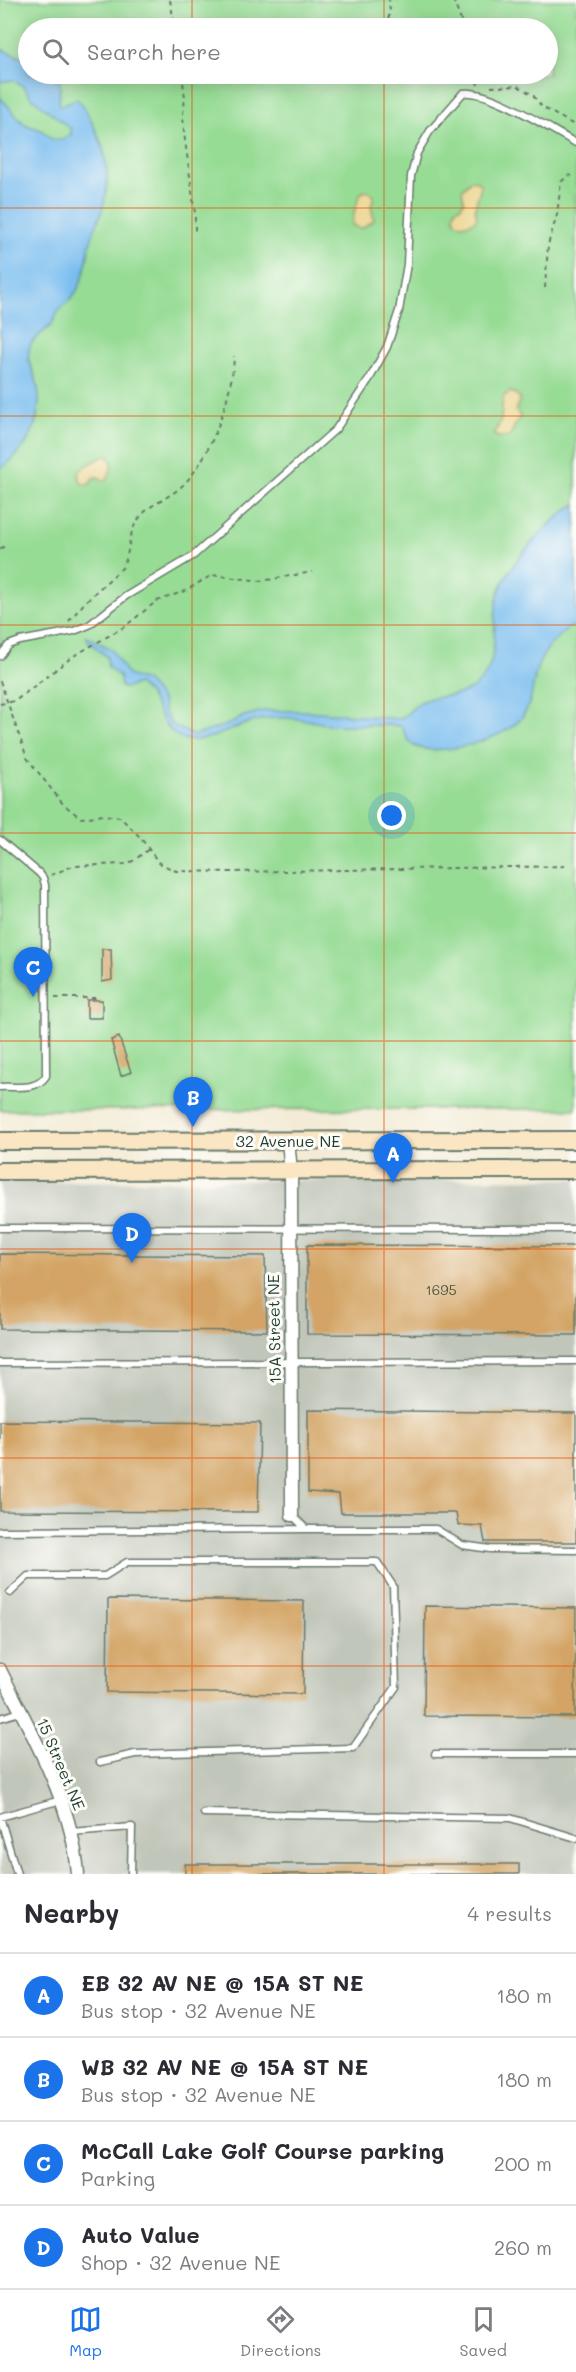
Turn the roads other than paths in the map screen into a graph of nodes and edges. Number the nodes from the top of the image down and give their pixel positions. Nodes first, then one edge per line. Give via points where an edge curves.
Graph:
1 (576, 143) edge
2 (0, 656) edge
3 (0, 840) edge
4 (0, 1086) edge
5 (576, 1140) edge
6 (0, 1141) edge
7 (288, 1142) junction
8 (291, 1170) junction
9 (576, 1170) edge
10 (0, 1171) edge
11 (0, 1228) edge
12 (290, 1228) junction
13 (576, 1229) edge
14 (291, 1361) junction
15 (576, 1361) edge
16 (0, 1363) edge
17 (292, 1515) joint
18 (306, 1528) junction
19 (0, 1531) edge
20 (576, 1550) edge
21 (10, 1593) dead end
22 (0, 1670) edge
23 (21, 1712) junction
24 (0, 1718) edge
25 (435, 1754) dead end
26 (576, 1754) edge
27 (100, 1762) dead end
28 (61, 1800) junction
29 (204, 1813) dead end
30 (0, 1817) edge
31 (71, 1832) junction
32 (576, 1838) edge
33 (17, 1874) edge
34 (78, 1874) edge
35 (131, 1874) edge

1 - 2 lane via 480,93 463,93 430,131 417,153 411,176 407,264 399,311 387,347 336,429 192,556 126,596 89,625 9,645
3 - 4 lane via 44,878 46,1076 35,1086
5 - 7 main road, 32 Avenue NE
6 - 7 main road, 32 Avenue NE
7 - 8 street, 15A Street NE
8 - 9 main road, 32 Avenue NE
8 - 10 main road, 32 Avenue NE
8 - 12 street, 15A Street NE
11 - 12 lane
12 - 13 lane
12 - 14 street, 15A Street NE
14 - 15 lane
14 - 16 lane
14 - 17 street, 15A Street NE
17 - 18 lane
18 - 19 lane
18 - 20 lane via 436,1529 462,1545
21 - 27 lane via 28,1576 105,1575 128,1562 377,1562 393,1586 396,1687 353,1748 135,1754
22 - 23 street, 15 Street NE
23 - 24 lane
23 - 28 street, 15 Street NE
25 - 26 lane
28 - 30 lane
28 - 31 street, 15 Street NE
29 - 32 lane via 510,1818
30 - 33 lane
31 - 34 street, 15 Street NE
31 - 35 lane via 132,1827

